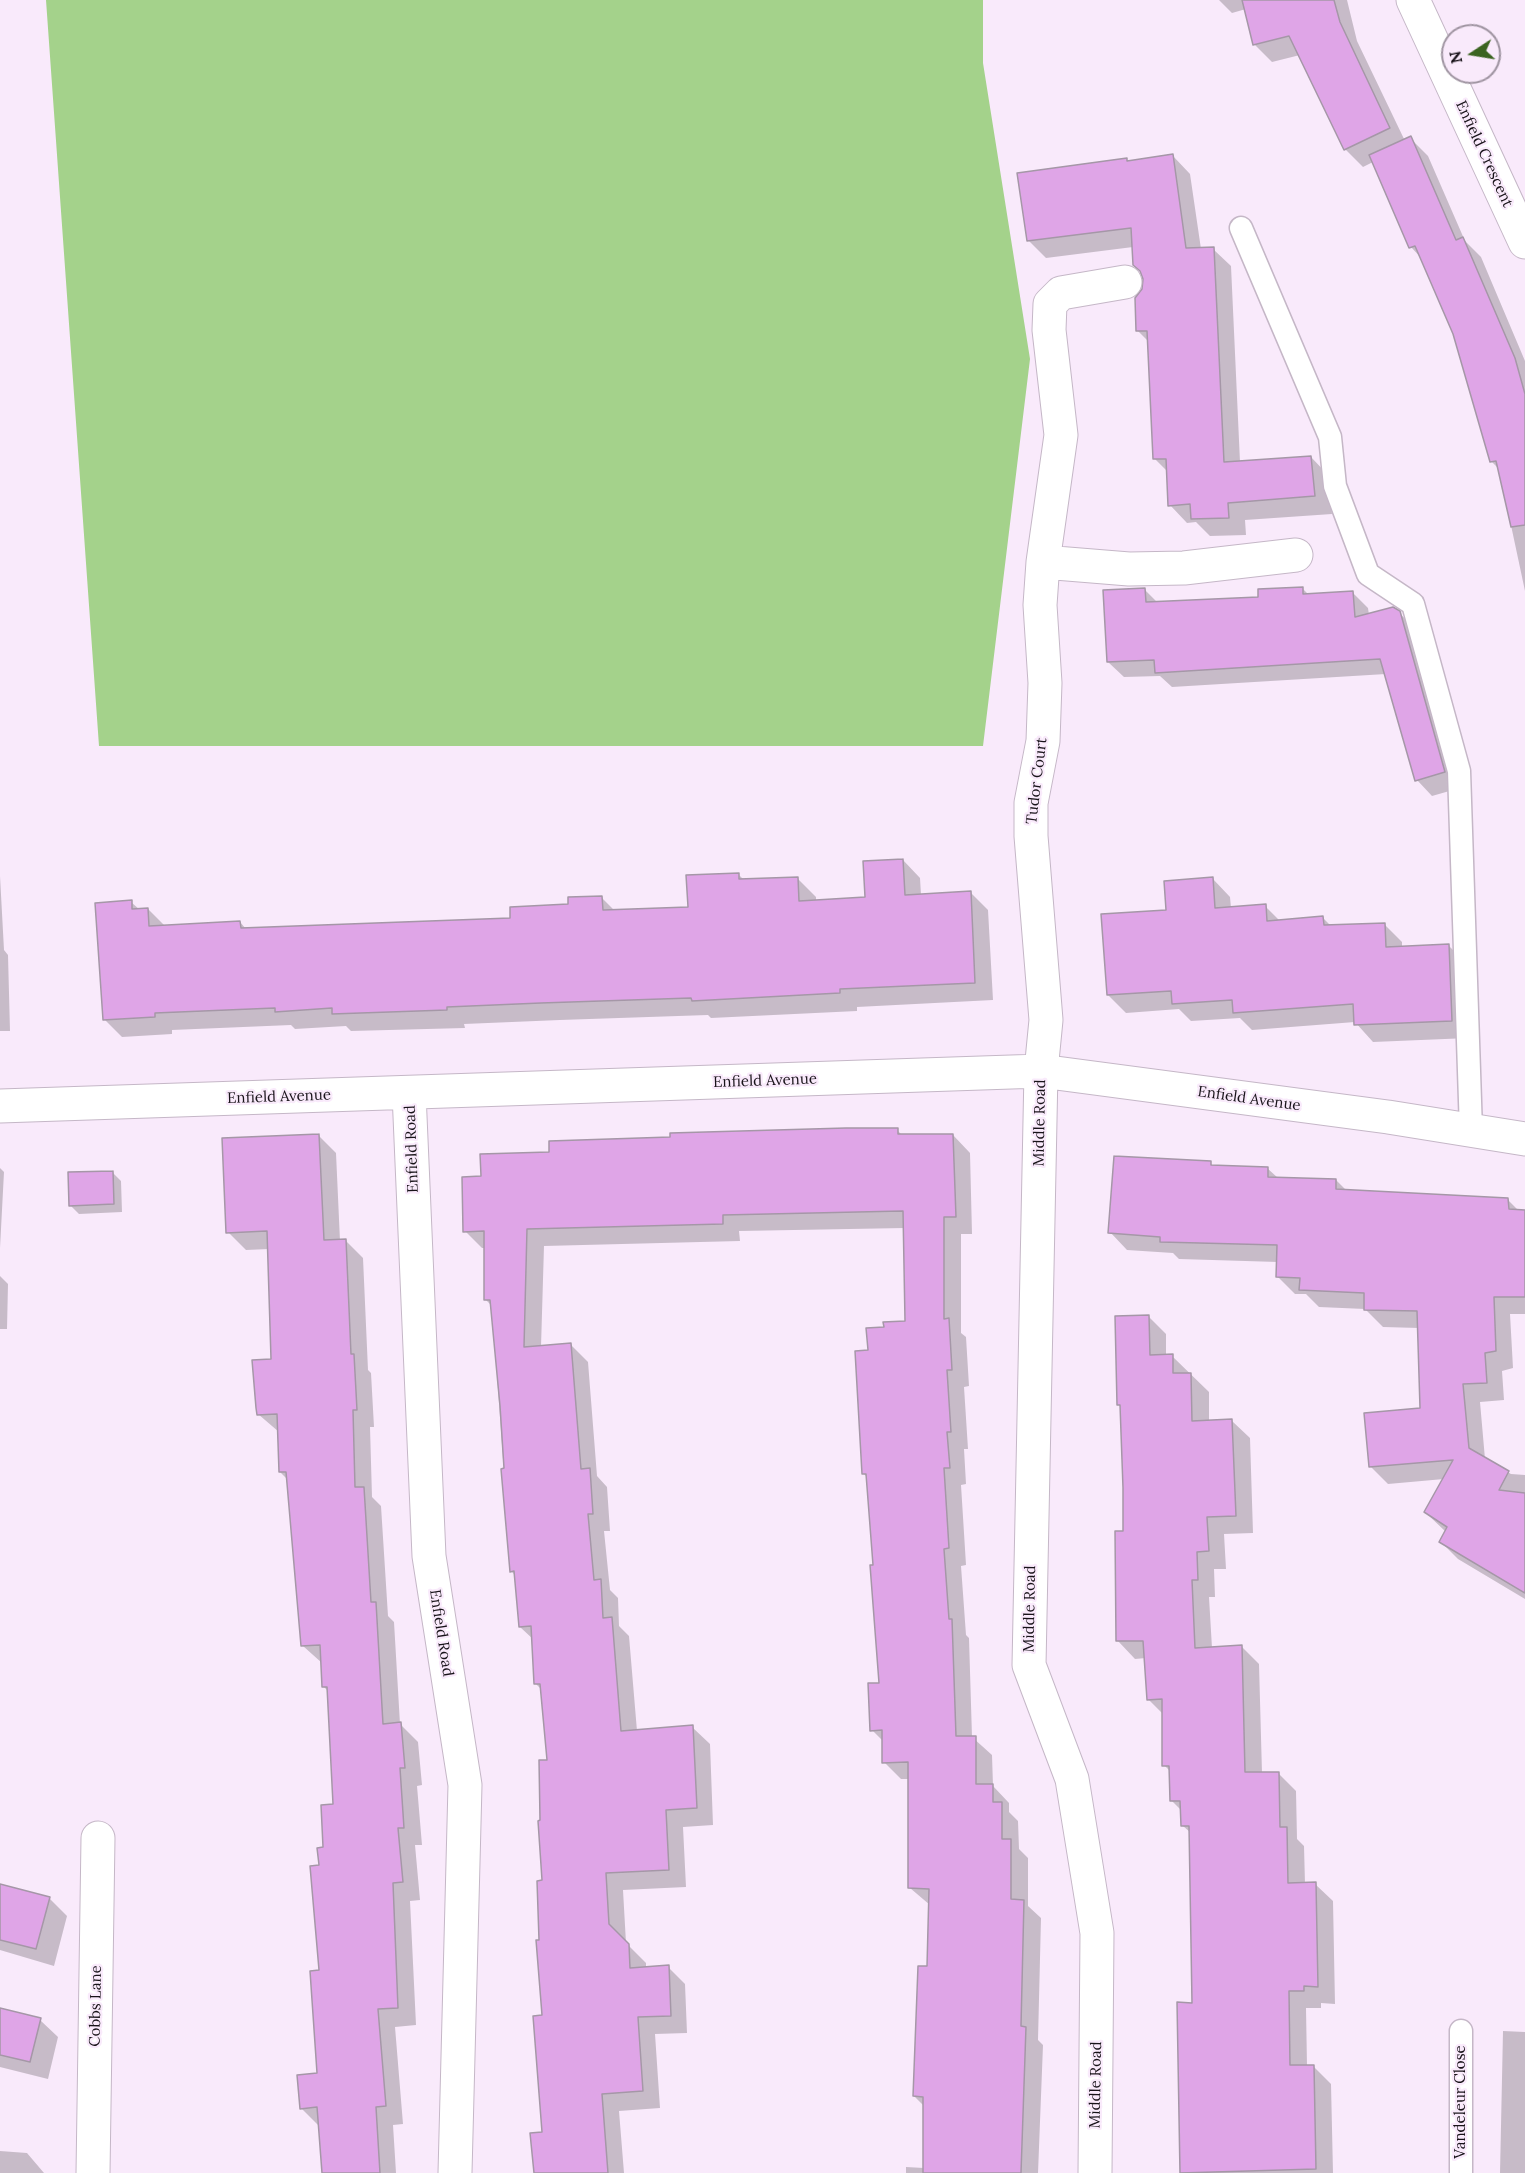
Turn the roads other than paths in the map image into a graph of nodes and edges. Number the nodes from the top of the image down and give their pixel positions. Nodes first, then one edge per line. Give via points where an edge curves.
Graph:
1 (1413, 0) edge
2 (1241, 228) dead end
3 (1525, 242) edge
4 (1125, 282) dead end
5 (1296, 555) dead end
6 (1043, 562) junction
7 (1041, 1071) junction
8 (409, 1093) junction
9 (0, 1106) edge
10 (1471, 1131) junction
11 (1525, 1139) edge
12 (98, 1838) dead end
13 (1461, 2031) dead end
14 (93, 2173) edge
15 (455, 2173) edge
16 (1095, 2173) edge
17 (1461, 2173) edge

1 - 3 street, Enfield Crescent
2 - 10 lane via 1330,437 1335,486 1368,574 1413,604 1459,771
4 - 6 street, Tudor Court via 1061,293 1050,304 1049,330 1062,435
5 - 6 street via 1184,568 1129,569
6 - 7 street, Tudor Court via 1043,741 1031,803 1030,836 1046,1020
7 - 8 street, Enfield Avenue
7 - 10 street, Enfield Avenue
7 - 16 street, Middle Road via 1029,1665 1072,1779 1097,1933
8 - 9 street, Enfield Avenue
8 - 15 street, Enfield Road via 429,1556 465,1785
10 - 11 street, Enfield Avenue
12 - 14 street, Cobbs Lane
13 - 17 lane, Vandeleur Close

